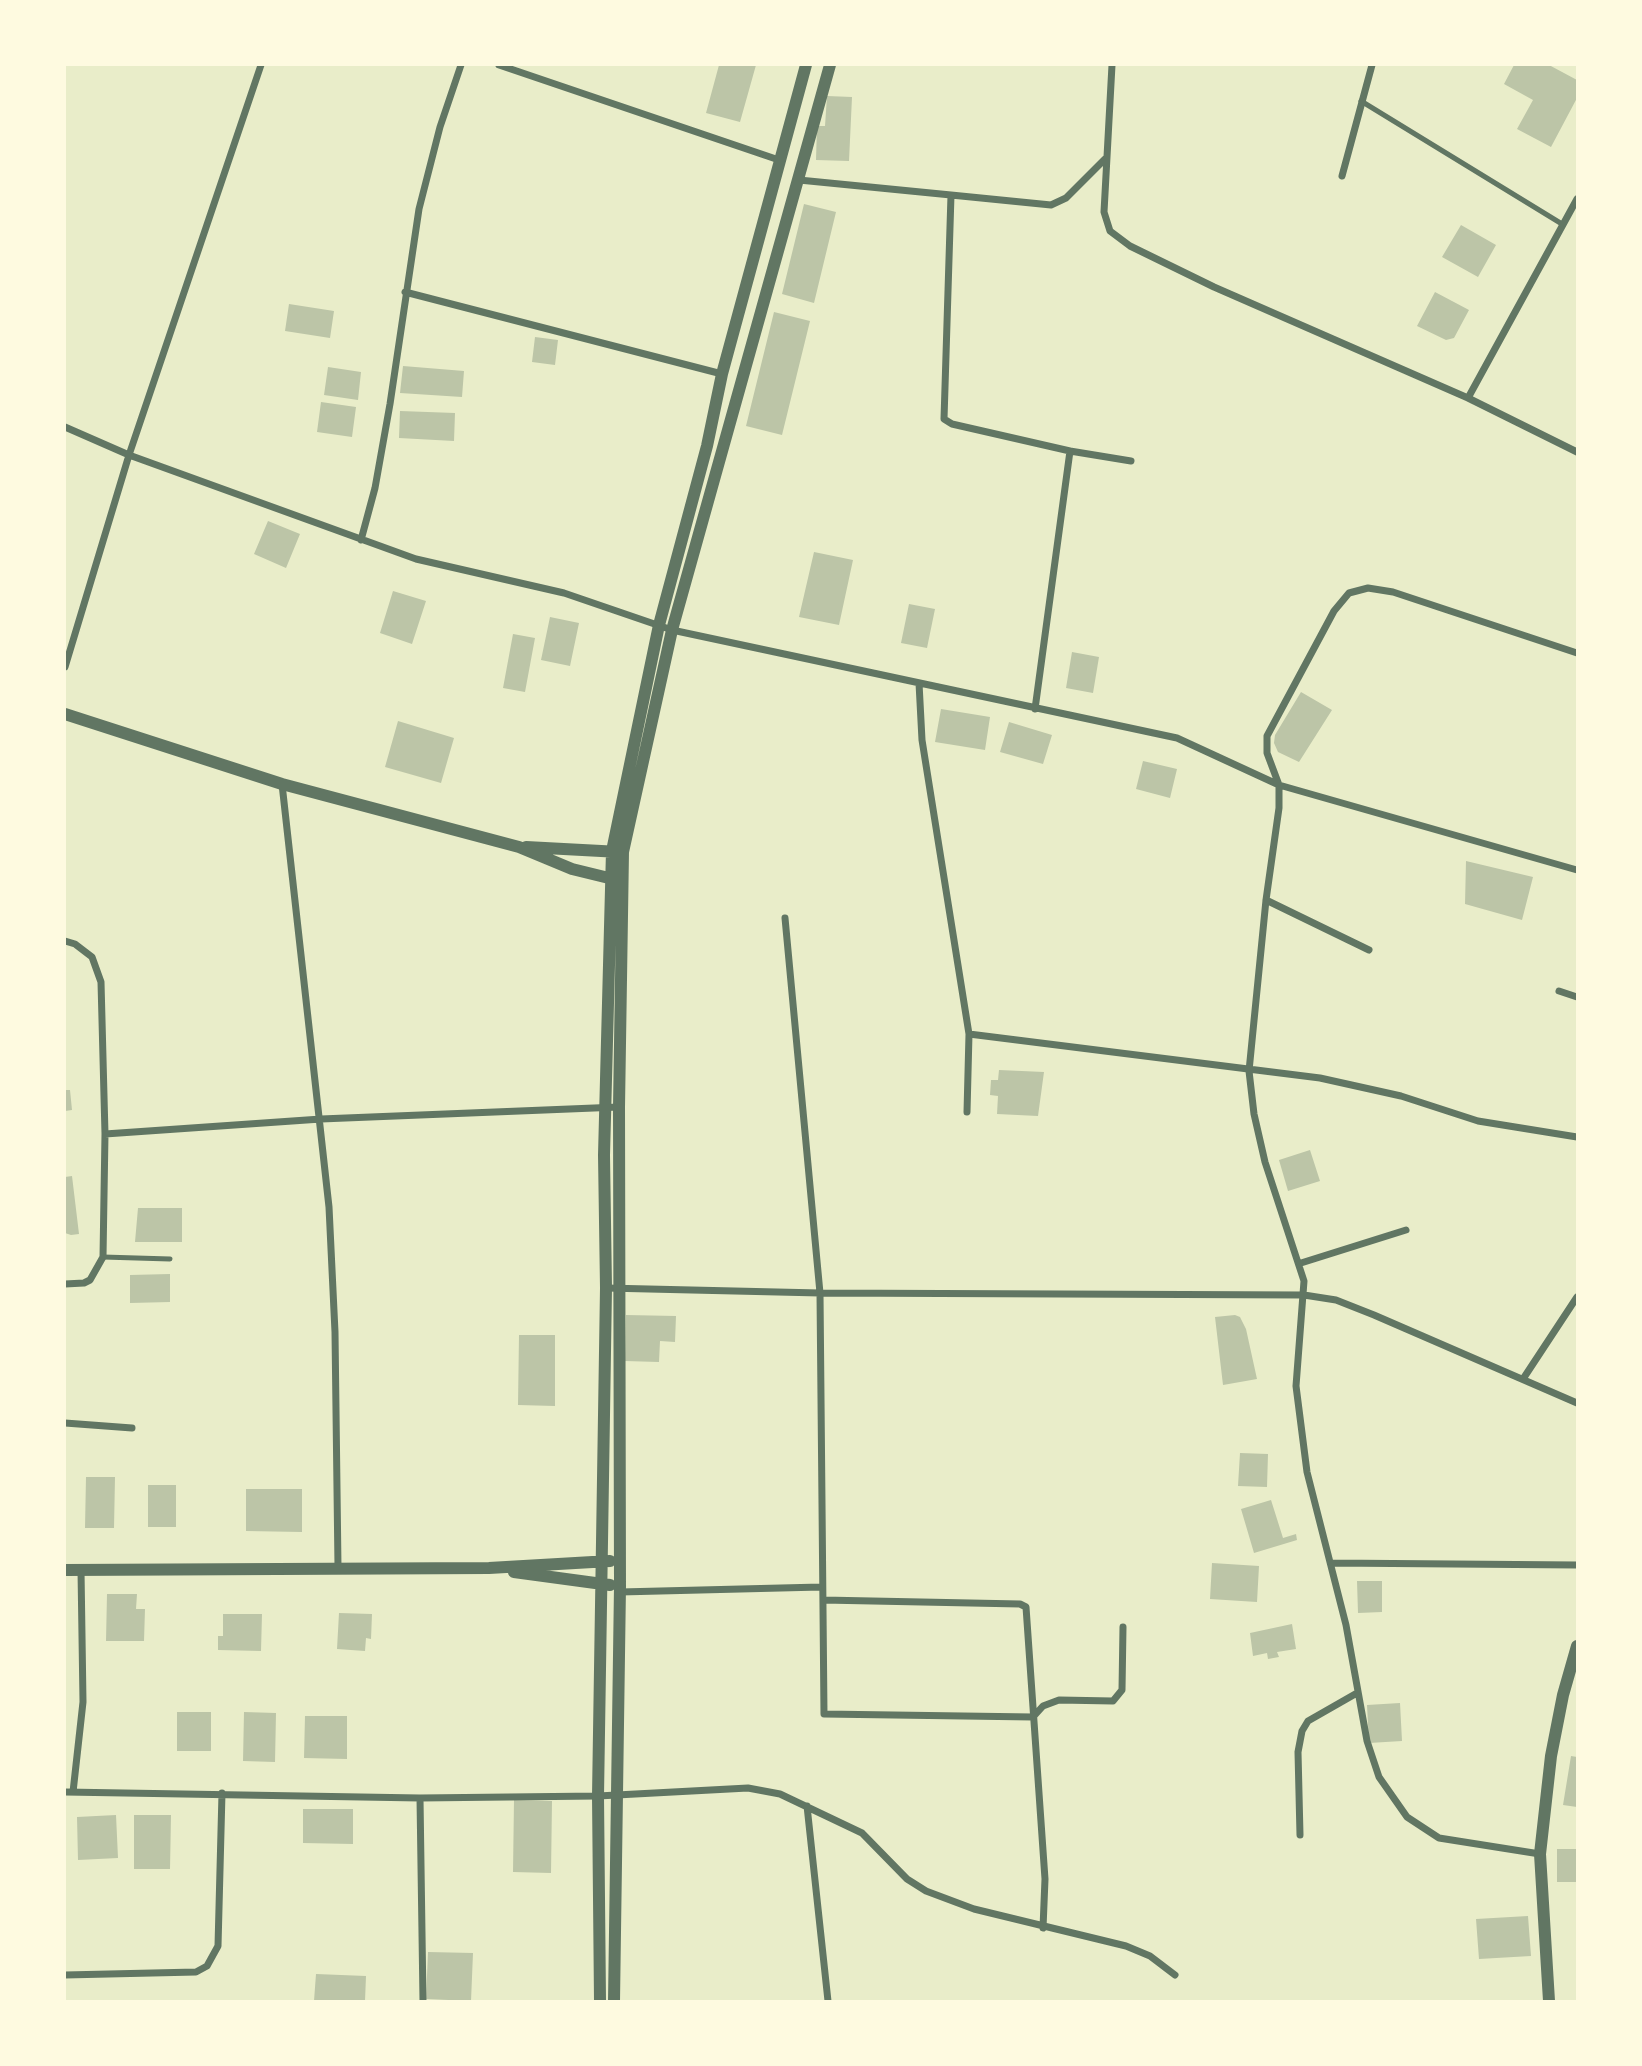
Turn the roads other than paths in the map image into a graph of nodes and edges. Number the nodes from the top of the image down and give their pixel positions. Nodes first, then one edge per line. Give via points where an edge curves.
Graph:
1 (261, 65) edge
2 (461, 65) edge
3 (499, 65) edge
4 (806, 65) edge
5 (830, 65) edge
6 (1112, 65) edge
7 (1372, 65) edge
8 (1361, 101) junction
9 (1106, 159) junction
10 (779, 160) junction
11 (1342, 176) dead end
12 (799, 180) junction
13 (951, 195) junction
14 (1577, 200) edge
15 (1562, 224) junction
16 (405, 292) junction
17 (722, 374) junction
18 (1468, 398) junction
19 (65, 427) edge
20 (1070, 450) junction
21 (1577, 452) edge
22 (129, 455) junction
23 (1131, 461) dead end
24 (360, 540) junction
25 (659, 625) junction
26 (672, 630) junction
27 (1577, 653) edge
28 (65, 667) edge
29 (919, 683) junction
30 (1035, 709) junction
31 (65, 714) edge
32 (282, 784) junction
33 (1279, 785) junction
34 (519, 847) junction
35 (618, 851) junction
36 (1577, 870) edge
37 (617, 880) junction
38 (1266, 900) junction
39 (785, 918) dead end
40 (65, 941) edge
41 (1369, 950) dead end
42 (1559, 991) dead end
43 (1577, 997) edge
44 (969, 1034) junction
45 (1249, 1071) junction
46 (619, 1107) junction
47 (605, 1108) junction
48 (967, 1112) dead end
49 (321, 1119) junction
50 (105, 1134) junction
51 (1577, 1138) edge
52 (1406, 1230) dead end
53 (103, 1257) junction
54 (170, 1259) dead end
55 (1301, 1263) junction
56 (65, 1284) edge
57 (606, 1289) junction
58 (620, 1289) junction
59 (820, 1293) junction
60 (1304, 1295) junction
61 (1577, 1297) edge
62 (1523, 1379) junction
63 (1577, 1403) edge
64 (65, 1423) edge
65 (132, 1428) dead end
66 (620, 1560) junction
67 (603, 1561) junction
68 (1331, 1563) junction
69 (1577, 1565) edge
70 (338, 1567) junction
71 (489, 1568) junction
72 (65, 1570) edge
73 (81, 1570) junction
74 (602, 1584) junction
75 (821, 1587) junction
76 (620, 1589) junction
77 (823, 1600) junction
78 (1123, 1627) dead end
79 (1577, 1646) edge
80 (1357, 1693) junction
81 (1033, 1717) junction
82 (69, 1792) edge
83 (222, 1793) junction
84 (616, 1794) junction
85 (598, 1796) junction
86 (421, 1798) junction
87 (807, 1806) junction
88 (1300, 1835) dead end
89 (1540, 1854) junction
90 (1043, 1928) junction
91 (65, 1975) edge
92 (1175, 1975) dead end
93 (423, 2001) edge
94 (600, 2001) edge
95 (614, 2001) edge
96 (828, 2001) edge
97 (1549, 2001) edge

1 - 22 street
2 - 16 street via 419,208
3 - 10 street
4 - 10 street
5 - 12 street
6 - 9 street
7 - 8 street
8 - 11 street
8 - 15 lane
9 - 13 street via 1066,198 1051,205
9 - 18 street via 1104,212 1110,231 1130,246
10 - 17 street
12 - 13 street
12 - 26 street
13 - 20 street via 944,419
14 - 15 street
15 - 18 street
16 - 17 street
16 - 24 street via 385,428
17 - 25 street
18 - 21 street
19 - 22 street
20 - 23 street
20 - 30 street
22 - 24 street
22 - 28 street
24 - 25 street via 416,559 564,593
25 - 26 street
25 - 35 street
26 - 29 street
26 - 35 street
27 - 33 street via 1393,592 1368,588 1349,593 1334,611 1272,722 1267,753
29 - 30 street
29 - 44 street via 922,740
30 - 33 street via 1177,738
31 - 32 street
32 - 34 street
32 - 49 street
33 - 36 street
33 - 38 street
34 - 35 street
34 - 37 street via 572,869
35 - 37 street
37 - 46 street
37 - 47 street
38 - 41 street
38 - 45 street
39 - 59 street
40 - 50 street via 92,957 101,982
42 - 43 street
44 - 45 street
44 - 48 street
45 - 51 street via 1320,1078 1401,1096 1478,1121
45 - 55 street via 1265,1162
46 - 47 street
46 - 58 street
47 - 49 street
47 - 57 street
49 - 50 street
49 - 70 street via 335,1332
50 - 53 street
52 - 55 street
53 - 54 lane
53 - 56 street via 90,1280
55 - 60 street
57 - 58 street
57 - 67 street
58 - 59 street
58 - 66 street
59 - 60 street
59 - 75 street
60 - 62 street via 1336,1300
60 - 68 street via 1297,1354 1298,1410 1307,1472
61 - 62 street
62 - 63 street
64 - 65 street
66 - 67 street
66 - 76 street
67 - 71 street
67 - 74 street
68 - 69 street
68 - 80 street
70 - 71 street
70 - 73 street
71 - 74 street
72 - 73 street
73 - 82 street via 83,1702
74 - 76 street
74 - 85 street
75 - 76 street
75 - 77 street
76 - 84 street
77 - 81 street via 1024,1605 1029,1615
77 - 81 street via 824,1714
78 - 81 street via 1122,1690 1113,1701 1059,1700
79 - 89 street via 1551,1756
80 - 88 street via 1308,1721 1302,1731 1298,1752
80 - 89 street via 1379,1777 1407,1817 1439,1838
81 - 90 street via 1045,1879
82 - 83 street
83 - 86 street
83 - 91 street via 218,1946 207,1966 197,1972
84 - 85 street
84 - 87 street via 748,1788 780,1794
84 - 95 street
85 - 86 street
85 - 94 street
86 - 93 street
87 - 90 street via 862,1833 907,1879 926,1891
87 - 96 street
89 - 97 street
90 - 92 street via 1126,1946 1150,1956

